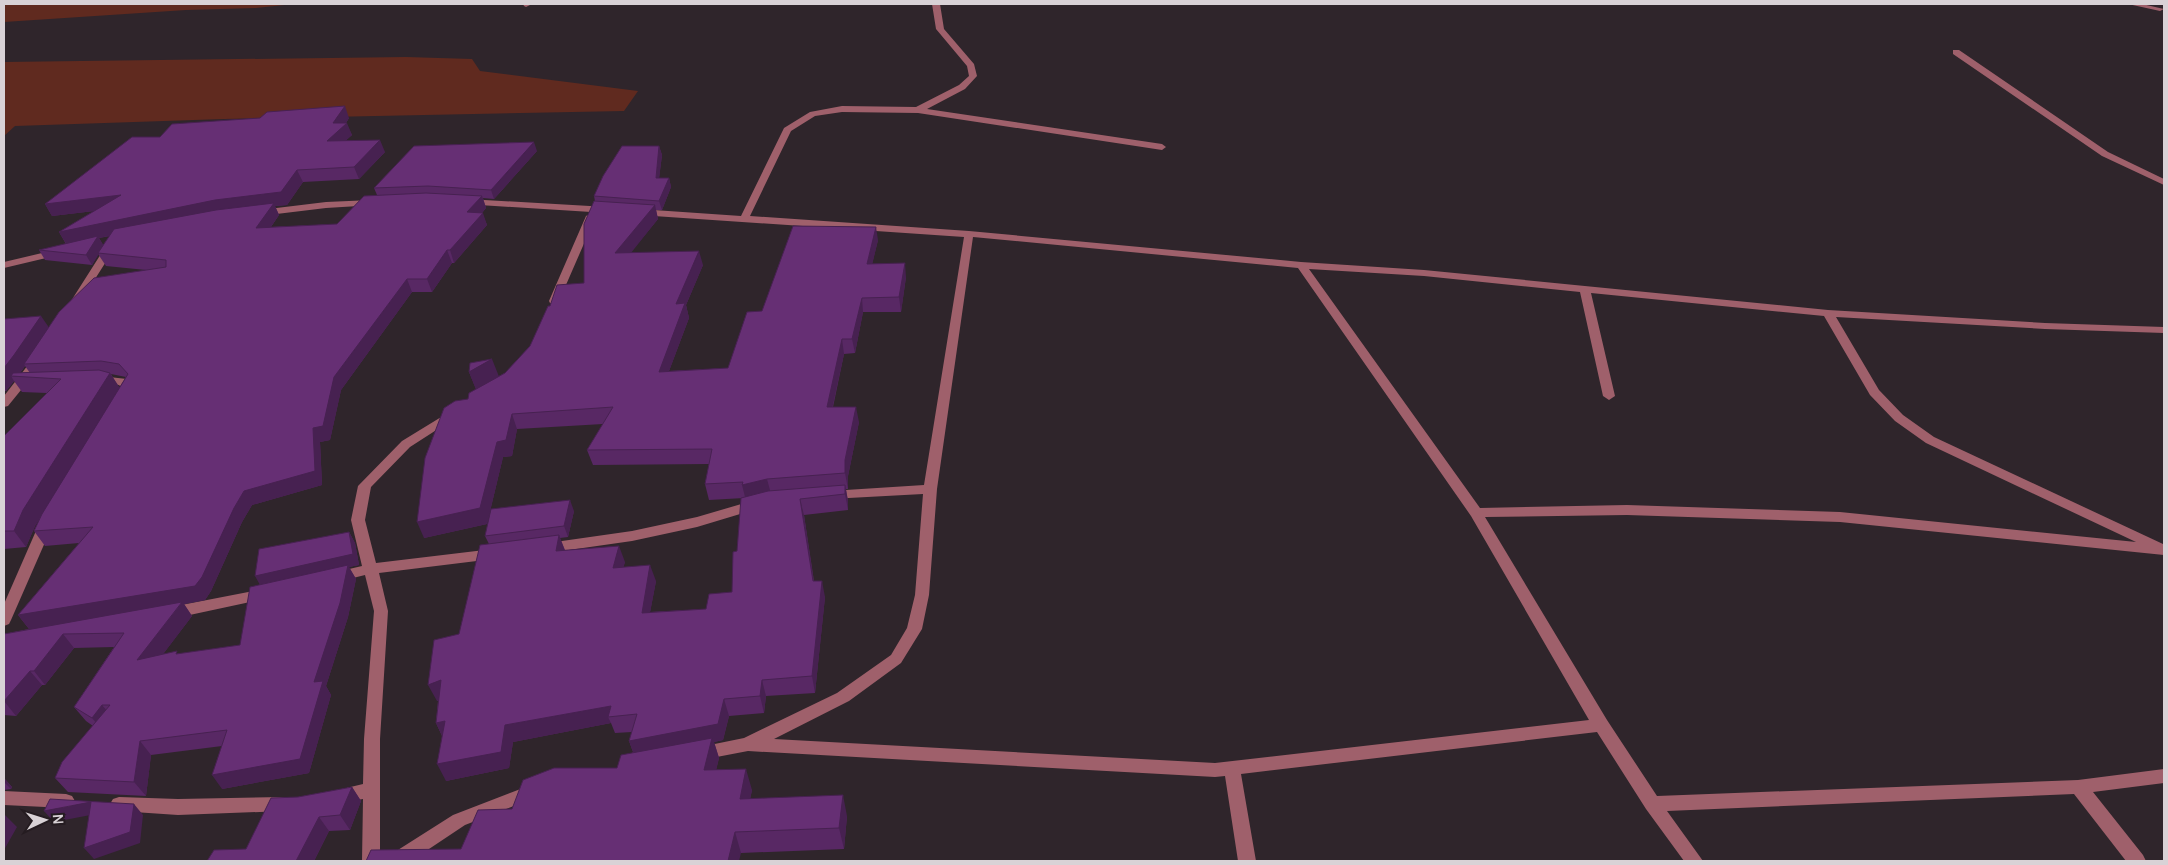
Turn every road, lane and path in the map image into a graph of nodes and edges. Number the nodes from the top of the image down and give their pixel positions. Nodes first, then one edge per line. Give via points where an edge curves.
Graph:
1 (936, 4) edge
2 (2132, 4) edge
3 (2160, 9) dead end
4 (1956, 52) dead end
5 (918, 110) junction
6 (1162, 147) dead end
7 (2164, 182) edge
8 (460, 202) edge
9 (383, 203) edge
10 (594, 209) junction
11 (250, 214) edge
12 (744, 219) junction
13 (969, 234) junction
14 (97, 242) edge
15 (69, 249) edge
16 (4, 265) edge
17 (1301, 265) junction
18 (1585, 288) junction
19 (1828, 312) junction
20 (68, 314) edge
21 (548, 314) edge
22 (2164, 330) edge
23 (46, 347) edge
24 (90, 381) edge
25 (20, 384) junction
26 (40, 384) edge
27 (1609, 396) dead end
28 (4, 403) edge
29 (118, 404) edge
30 (466, 406) edge
31 (930, 489) junction
32 (816, 496) edge
33 (771, 501) edge
34 (54, 511) edge
35 (1476, 513) junction
36 (532, 550) edge
37 (2164, 550) edge
38 (504, 553) edge
39 (370, 569) junction
40 (322, 580) edge
41 (283, 589) edge
42 (157, 616) edge
43 (4, 620) edge
44 (1601, 725) junction
45 (748, 744) junction
46 (682, 756) edge
47 (1232, 768) junction
48 (2164, 776) edge
49 (550, 785) edge
50 (2078, 787) junction
51 (372, 790) junction
52 (4, 798) edge
53 (326, 799) edge
54 (79, 802) edge
55 (99, 803) edge
56 (298, 803) edge
57 (1652, 804) junction
58 (371, 861) edge
59 (396, 861) edge
60 (1247, 861) edge
61 (1694, 861) edge
62 (2137, 861) edge

1 - 5 street via 940,29 971,66 973,76 962,87
2 - 3 street
4 - 7 street via 2105,154
5 - 6 street
5 - 12 street via 842,109 813,114 793,126 787,130
8 - 10 street
9 - 11 street via 326,205
10 - 12 street
10 - 21 street
12 - 13 street
13 - 17 street
13 - 31 street
14 - 20 street via 116,238
15 - 16 street
17 - 18 street
17 - 35 street
18 - 19 street
18 - 27 street
19 - 22 street
19 - 37 street via 1874,392 1899,418 1930,440
23 - 25 street
24 - 29 street via 123,382 128,388
25 - 26 street
25 - 28 street
30 - 39 street via 406,444 364,486 358,520
31 - 32 street
31 - 45 street via 922,595 914,629 896,659 843,697
33 - 36 street via 632,536
34 - 43 street
35 - 37 street via 1627,510 1840,517
35 - 44 street
38 - 39 street
39 - 40 street
39 - 51 street via 381,611 372,738
41 - 42 street
44 - 47 street
44 - 57 street
45 - 46 street
45 - 47 street via 1205,770
47 - 60 street
48 - 50 street
49 - 59 street via 459,820
50 - 57 street
50 - 62 street
51 - 53 street
51 - 58 street
52 - 54 street
55 - 56 street via 178,807
57 - 61 street

